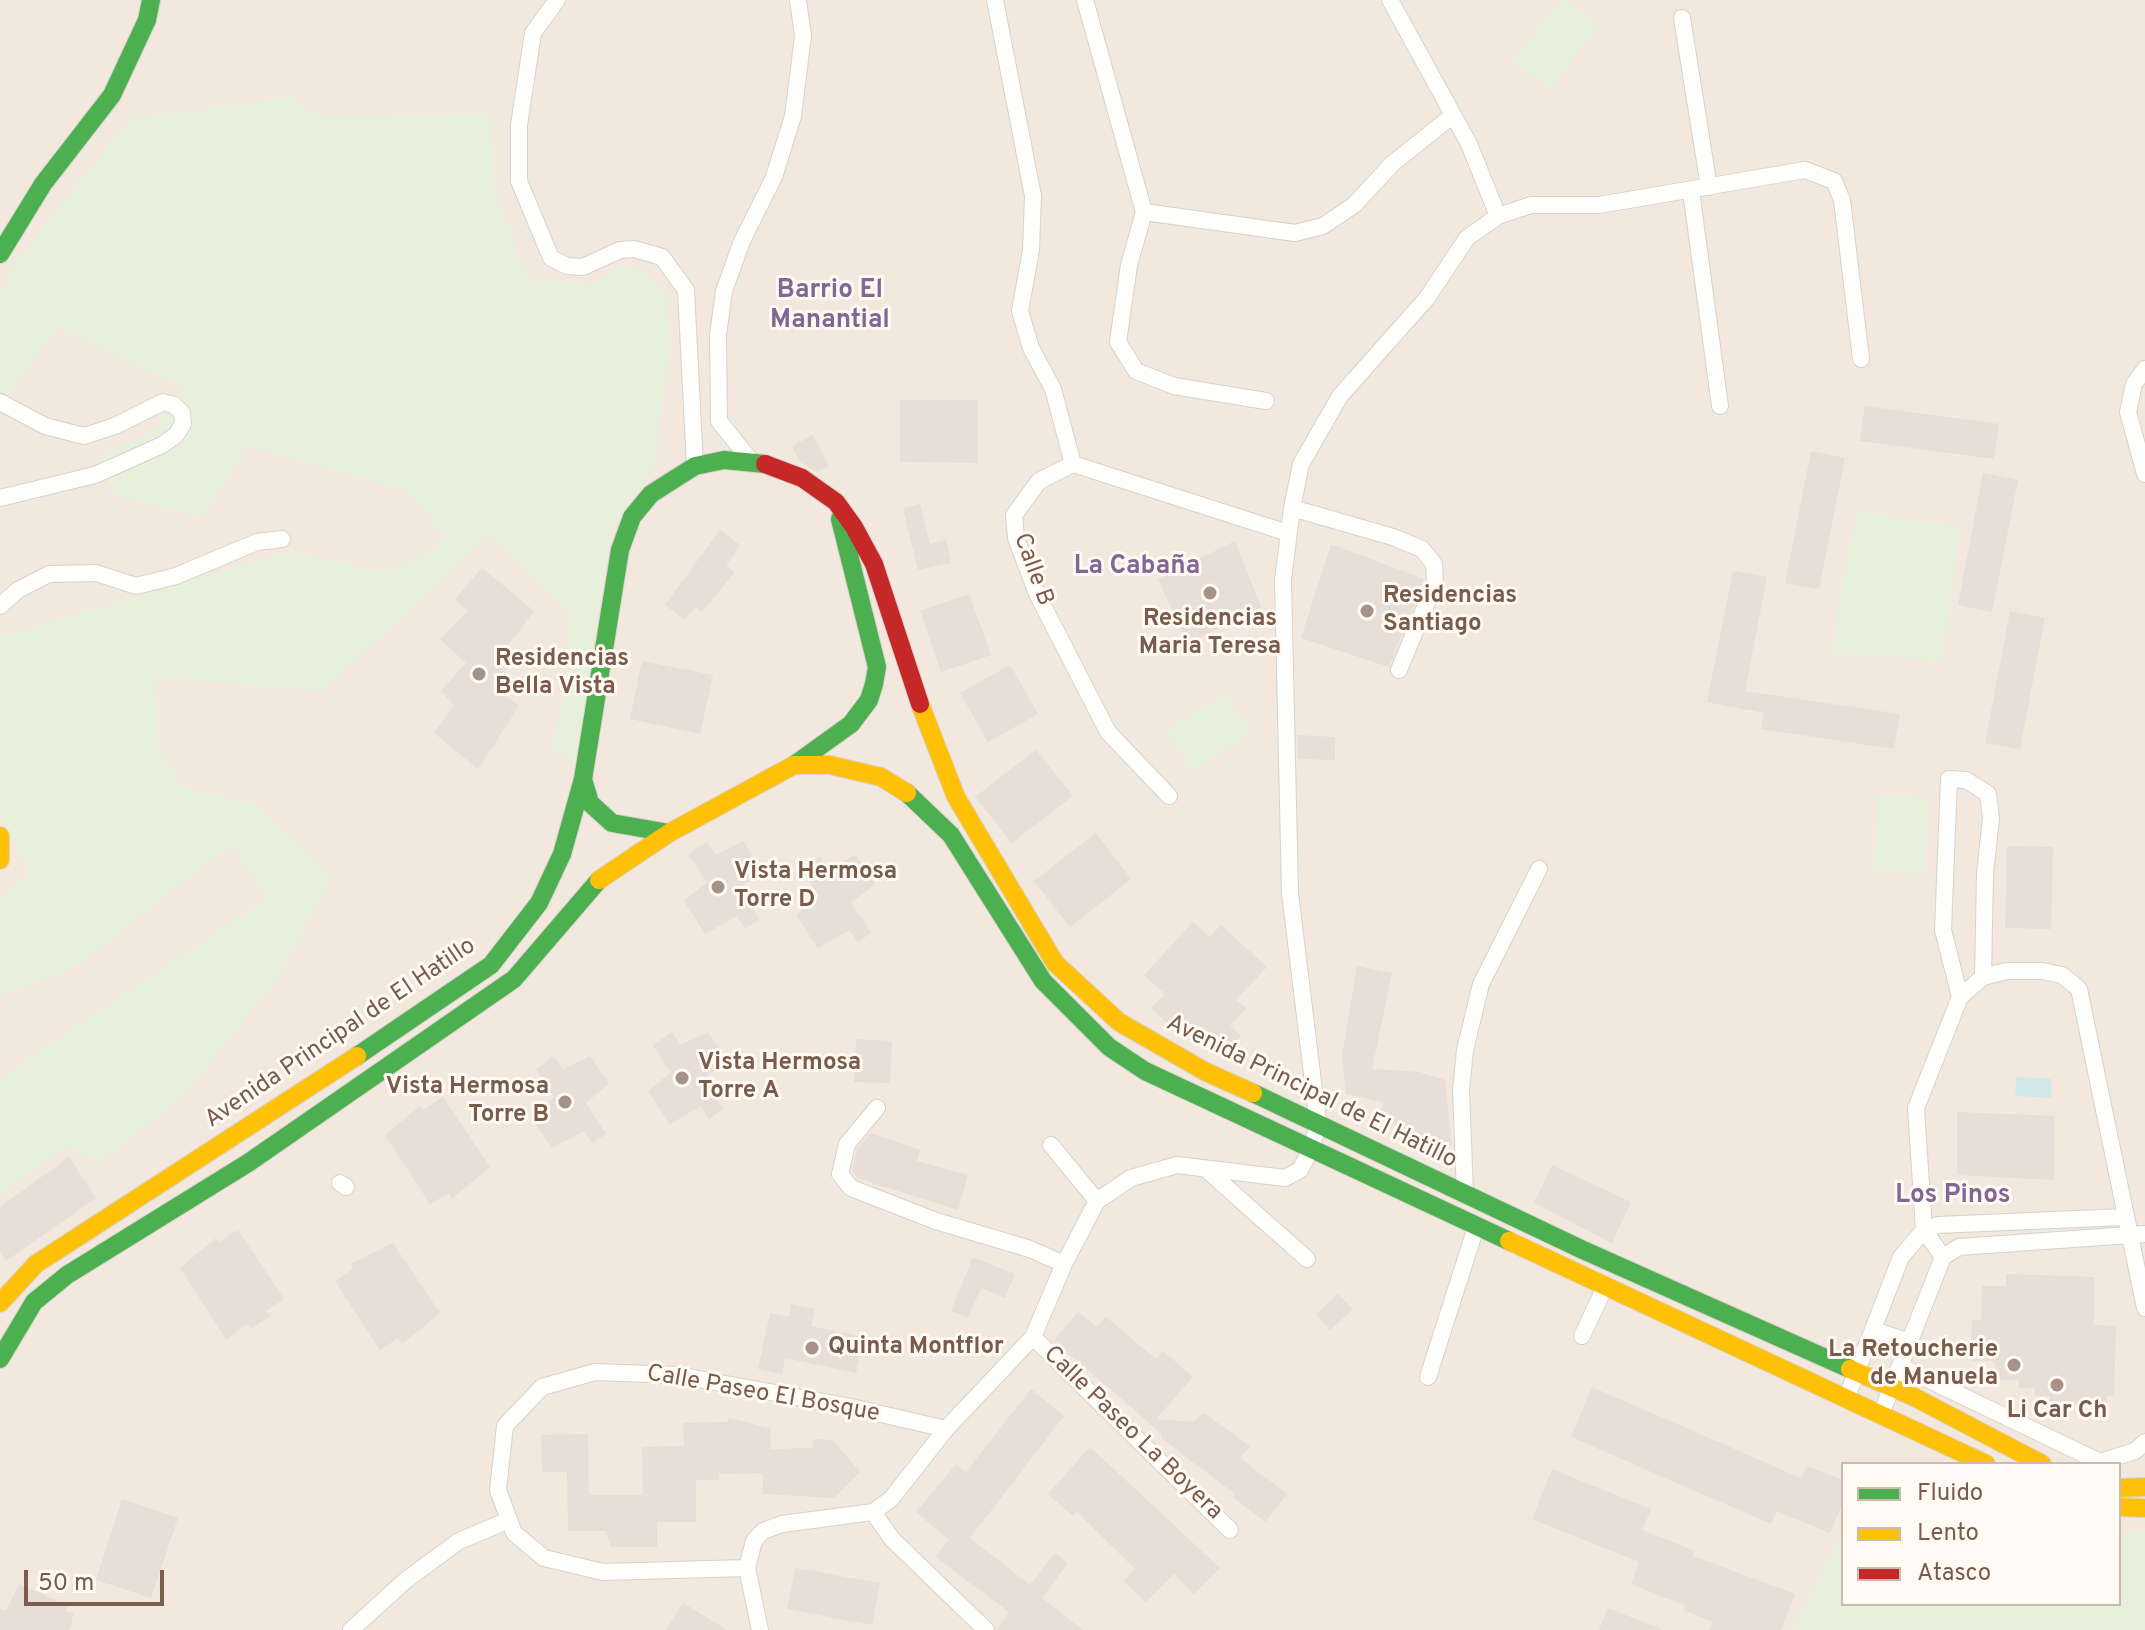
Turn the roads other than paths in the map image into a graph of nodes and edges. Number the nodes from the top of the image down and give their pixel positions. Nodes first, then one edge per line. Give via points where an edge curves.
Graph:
1 (151, 0) edge
2 (557, 0) edge
3 (798, 0) edge
4 (995, 0) edge
5 (1085, 0) edge
6 (1390, 0) edge
7 (1682, 18) dead end
8 (1452, 116) junction
9 (1709, 187) junction
10 (1691, 191) junction
11 (1144, 212) junction
12 (1498, 216) junction
13 (0, 254) edge
14 (1861, 359) dead end
15 (2145, 369) edge
16 (1266, 401) dead end
17 (0, 402) edge
18 (1720, 406) dead end
19 (719, 421) junction
20 (694, 429) junction
21 (751, 461) junction
22 (1073, 464) junction
23 (695, 466) junction
24 (2145, 474) edge
25 (0, 498) edge
26 (836, 502) junction
27 (1292, 508) junction
28 (1288, 533) junction
29 (282, 539) dead end
30 (0, 606) edge
31 (1399, 670) dead end
32 (794, 765) junction
33 (583, 779) junction
34 (1169, 796) dead end
35 (669, 833) junction
36 (0, 836) edge
37 (0, 860) edge
38 (1539, 869) dead end
39 (1983, 977) junction
40 (1960, 997) junction
41 (877, 1108) dead end
42 (1318, 1123) junction
43 (1051, 1145) dead end
44 (1312, 1147) junction
45 (1208, 1171) junction
46 (1465, 1193) junction
47 (1097, 1201) junction
48 (2124, 1217) junction
49 (1476, 1227) junction
50 (1924, 1230) junction
51 (2137, 1236) edge
52 (1943, 1257) junction
53 (1307, 1259) dead end
54 (1064, 1264) junction
55 (1605, 1287) junction
56 (0, 1303) edge
57 (2145, 1308) edge
58 (1874, 1330) junction
59 (1582, 1336) dead end
60 (1033, 1337) junction
61 (1910, 1342) junction
62 (0, 1359) edge
63 (1902, 1367) junction
64 (1858, 1373) junction
65 (1428, 1377) dead end
66 (1893, 1388) junction
67 (1846, 1399) junction
68 (1881, 1414) junction
69 (946, 1429) junction
70 (2145, 1442) edge
71 (1982, 1462) edge
72 (2038, 1462) edge
73 (2145, 1487) edge
74 (2121, 1488) edge
75 (2121, 1507) edge
76 (2145, 1508) edge
77 (873, 1512) junction
78 (509, 1520) junction
79 (1230, 1530) dead end
80 (747, 1568) junction
81 (351, 1630) edge
82 (760, 1630) edge
83 (986, 1630) edge

1 - 13 main road via 112,95 43,184
2 - 20 street via 533,33 519,125 519,181 551,258 583,267 634,249 662,257 686,290
3 - 19 street via 803,36 793,116 774,177 724,291 718,335
4 - 22 street via 1033,196 1031,250 1020,311 1031,348 1053,389
5 - 11 street
6 - 8 street
7 - 9 street
8 - 11 street via 1392,164 1354,205 1323,226 1295,233
8 - 12 street via 1482,171
9 - 10 street
9 - 14 street via 1805,170 1834,181 1842,200
10 - 12 street via 1599,205 1531,205
10 - 18 street
11 - 16 street via 1129,265 1118,342 1136,371 1174,386
12 - 27 street via 1467,238 1427,298 1340,396 1301,464
15 - 24 street via 2134,384 2128,412
17 - 25 street via 45,426 84,436 163,402 182,413 183,424 162,445 95,475
19 - 20 street
19 - 21 street
20 - 23 street
21 - 23 main road, Avenida Principal de El Hatillo
21 - 26 main road, Avenida Principal de El Hatillo via 802,478
22 - 28 street
22 - 34 street, Calle B via 1039,481 1014,515 1016,538 1037,594 1108,732
23 - 33 main road, Avenida Principal de El Hatillo via 651,494 632,517 620,550
26 - 32 main road via 877,667 869,700 851,724
26 - 42 main road, Avenida Principal de El Hatillo via 874,564 956,797 1055,963 1144,1039
27 - 28 street
27 - 31 street via 1393,537 1422,549 1434,564 1435,583
28 - 42 street via 1283,580 1290,893
29 - 30 street via 257,542 176,576 136,586 96,573 49,574
32 - 35 main road, Avenida Principal de El Hatillo
32 - 44 main road, Avenida Principal de El Hatillo via 830,765 881,777 933,814 1043,981 1109,1047 1145,1071
33 - 35 main road via 590,803 612,823
33 - 56 main road, Avenida Principal de El Hatillo via 551,882 491,965 36,1264
35 - 62 main road, Avenida Principal de El Hatillo via 594,883 514,979 490,998 248,1163 50,1288 21,1319
36 - 37 main road
38 - 46 street via 1481,984 1465,1050
39 - 40 street
39 - 40 street via 1988,794 1966,780 1949,779 1943,930
39 - 48 street via 2042,971 2062,975 2079,989
40 - 50 street via 1916,1108
41 - 54 street via 847,1144 840,1174 851,1188
42 - 44 street
42 - 46 main road, Avenida Principal de El Hatillo
43 - 47 street
44 - 45 street via 1300,1170 1285,1178
44 - 49 main road, Avenida Principal de El Hatillo
45 - 47 street via 1193,1165 1161,1167 1131,1178
45 - 53 street
46 - 64 main road, Avenida Principal de El Hatillo
47 - 54 street
48 - 50 street via 1938,1225
48 - 51 street
49 - 55 main road, Avenida Principal de El Hatillo
49 - 65 street
50 - 52 street
50 - 58 street via 1901,1257
51 - 52 street via 1980,1242
51 - 57 street
52 - 61 street
54 - 60 street
55 - 59 street
55 - 67 main road, Avenida Principal de El Hatillo
58 - 61 street
58 - 64 street
60 - 69 street
60 - 79 street, Calle Paseo La Boyera
61 - 63 street
63 - 66 street
63 - 70 street via 2100,1462 2135,1451
64 - 66 main road, Avenida Principal de El Hatillo
64 - 67 street
66 - 68 street
66 - 72 main road, Avenida Principal de El Hatillo
67 - 68 main road, Avenida Principal de El Hatillo
68 - 71 main road, Avenida Principal de El Hatillo
69 - 77 street via 891,1499
69 - 78 street, Calle Paseo El Bosque via 677,1375 595,1372 542,1387 505,1426 498,1490
73 - 74 main road
75 - 76 main road
77 - 80 street via 763,1531 754,1541
77 - 83 street via 892,1539
78 - 80 street via 514,1533 544,1558 603,1572
78 - 81 street via 459,1541
80 - 82 street

